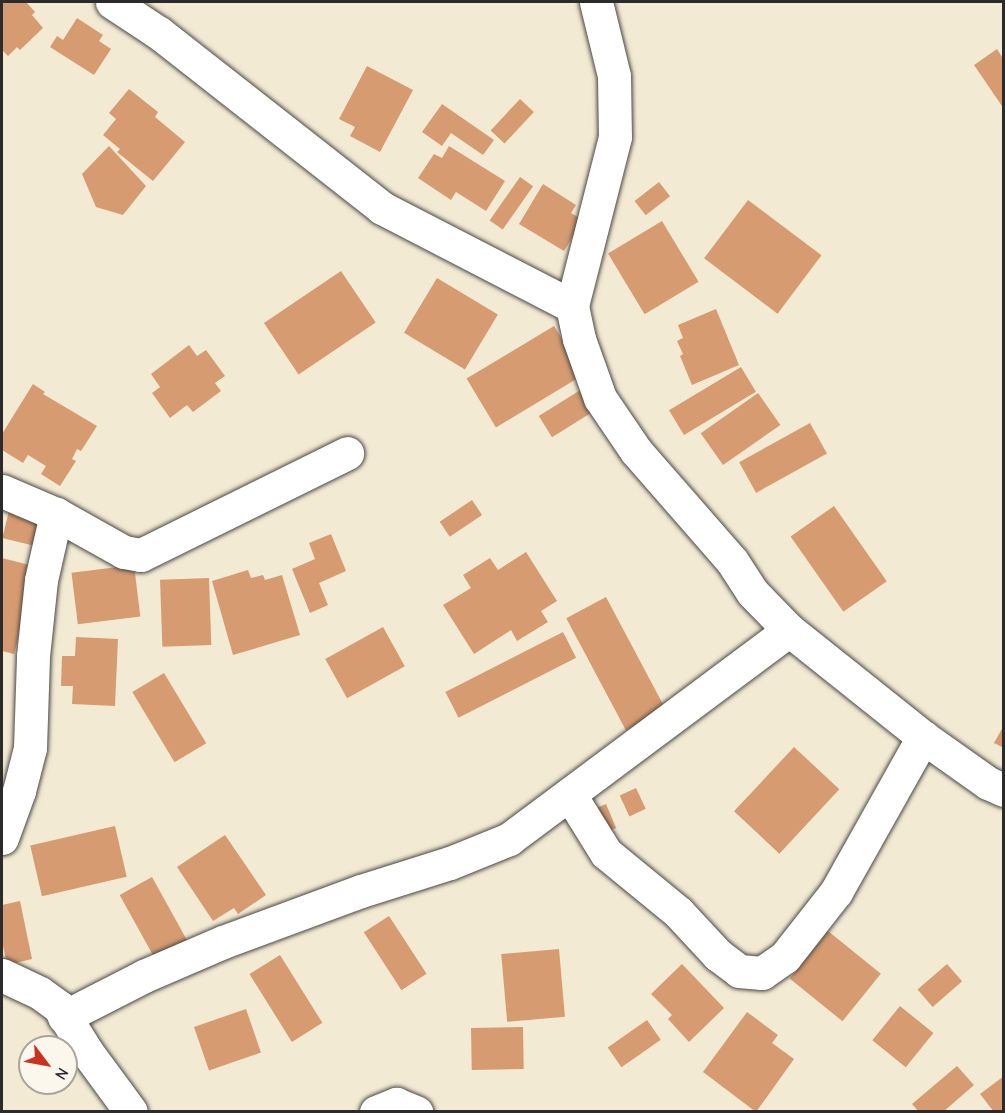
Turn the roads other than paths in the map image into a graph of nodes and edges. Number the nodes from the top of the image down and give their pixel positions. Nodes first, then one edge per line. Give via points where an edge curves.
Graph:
1 (112, 2) edge
2 (596, 2) edge
3 (572, 306) junction
4 (347, 453) dead end
5 (2, 491) edge
6 (56, 514) junction
7 (789, 630) junction
8 (923, 737) junction
9 (1004, 790) edge
10 (570, 795) junction
11 (2, 838) edge
12 (2, 975) edge
13 (64, 1017) junction
14 (131, 1112) edge
15 (376, 1112) edge
16 (416, 1112) edge

1 - 3 street via 159,33 382,208
2 - 3 street via 614,76 615,137
3 - 7 street via 600,398 636,451 732,561 752,592
4 - 6 street via 141,555 124,552
5 - 6 street
6 - 11 street via 41,580 33,656 30,748
7 - 8 street
7 - 10 street
8 - 9 street
8 - 10 street via 836,892 785,957 762,973 739,971 718,955 678,912 606,853
10 - 13 street via 526,828 487,848 223,942
12 - 13 street via 40,993
13 - 14 street
15 - 16 street via 396,1104

